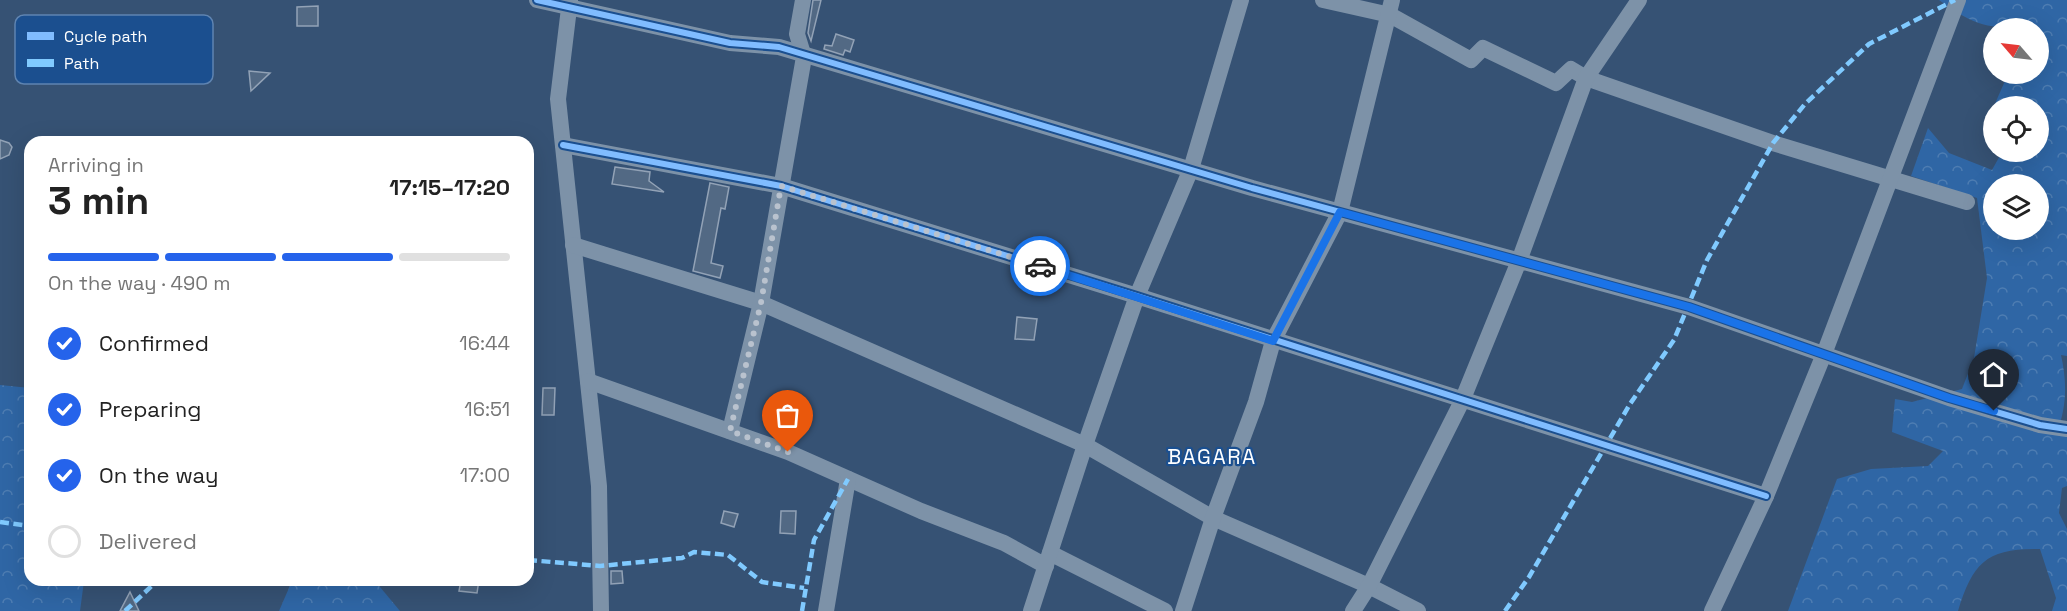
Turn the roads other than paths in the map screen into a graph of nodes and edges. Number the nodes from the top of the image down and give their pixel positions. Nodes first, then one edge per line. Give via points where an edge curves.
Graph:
1 (537, 0) edge
2 (803, 0) edge
3 (1241, 0) edge
4 (1323, 0) edge
5 (1639, 0) edge
6 (1958, 0) edge
7 (569, 3) edge
8 (1391, 8) edge
9 (804, 57) junction
10 (1586, 78) junction
11 (563, 145) junction
12 (1191, 169) junction
13 (1890, 179) junction
14 (781, 186) junction
15 (1967, 202) dead end
16 (1340, 212) junction
17 (573, 245) junction
18 (1520, 261) junction
19 (1137, 296) junction
20 (761, 303) junction
21 (1273, 341) junction
22 (1824, 354) junction
23 (588, 381) junction
24 (1462, 401) junction
25 (2067, 429) edge
26 (730, 431) junction
27 (1085, 444) junction
28 (849, 479) junction
29 (1766, 496) junction
30 (1213, 518) junction
31 (1048, 559) junction
32 (1369, 586) junction
33 (601, 611) edge
34 (826, 611) edge
35 (1031, 611) edge
36 (1166, 611) edge
37 (1183, 611) edge
38 (1353, 611) edge
39 (1418, 611) edge
40 (1712, 611) edge

1 - 7 street
2 - 9 street via 797,34
3 - 12 street
4 - 8 street
5 - 10 street
6 - 13 street
7 - 9 street via 730,43 779,47
7 - 11 street via 558,99
8 - 10 street via 1471,60 1483,48 1556,83 1571,69
8 - 16 street
9 - 12 street
9 - 14 street
10 - 13 street
10 - 18 street
11 - 14 street
11 - 17 street
12 - 16 street
12 - 19 street
13 - 15 street
13 - 22 street
14 - 19 street
14 - 20 street
16 - 18 street
16 - 21 street
17 - 20 street
17 - 23 street
18 - 22 street via 1689,307
18 - 24 street
19 - 21 street
19 - 27 street
20 - 26 street
20 - 27 street
21 - 24 street
21 - 30 street via 1256,402
22 - 25 street via 1949,398
22 - 29 street
23 - 26 street
23 - 33 street via 599,486
24 - 29 street
24 - 32 street
26 - 28 street
27 - 30 street
27 - 31 street
28 - 31 street
28 - 34 street
29 - 40 street
30 - 32 street
30 - 37 street
31 - 35 street
31 - 36 street
32 - 38 street
32 - 39 street

